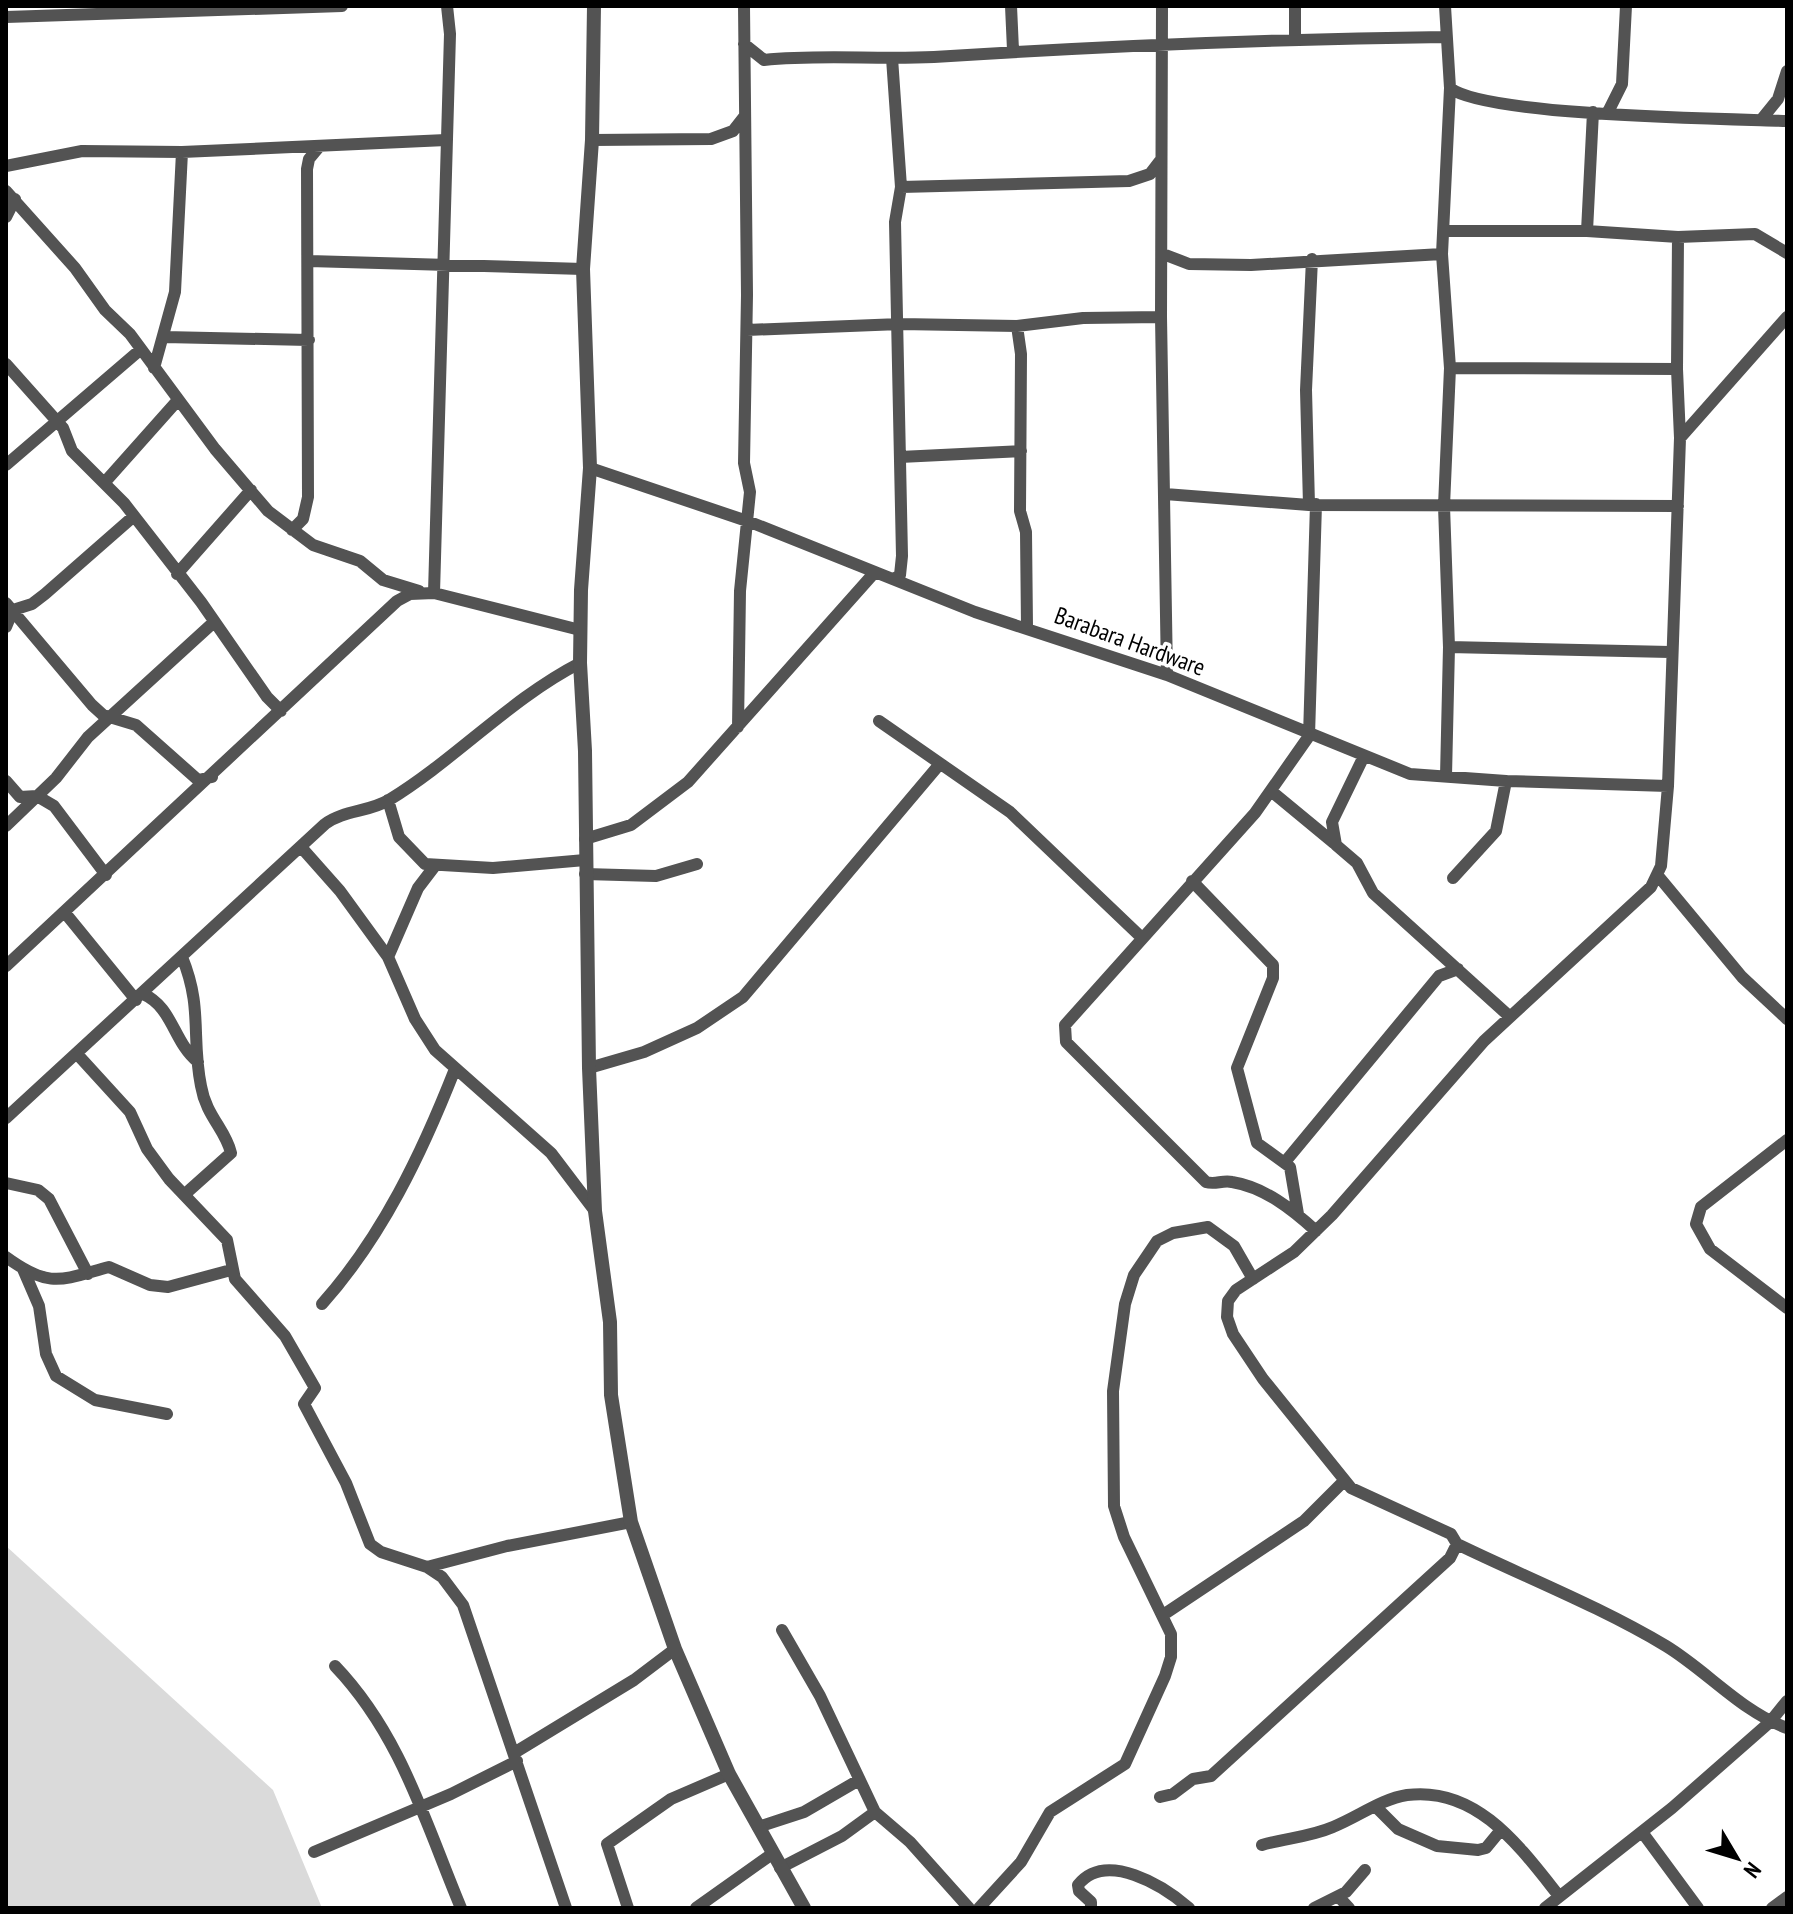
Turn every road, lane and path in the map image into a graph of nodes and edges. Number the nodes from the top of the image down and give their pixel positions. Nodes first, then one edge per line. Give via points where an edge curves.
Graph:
1 (310, 6) edge
2 (342, 6) edge
3 (447, 6) edge
4 (594, 6) edge
5 (744, 6) edge
6 (1011, 6) edge
7 (1162, 6) edge
8 (1295, 6) edge
9 (1445, 6) edge
10 (1626, 6) edge
11 (163, 8) edge
12 (6, 17) edge
13 (1445, 37) junction
14 (1295, 40) junction
15 (744, 44) junction
16 (1159, 46) junction
17 (1013, 50) junction
18 (892, 58) junction
19 (764, 60) junction
20 (1787, 71) edge
21 (744, 79) junction
22 (1450, 88) junction
23 (1593, 112) junction
24 (1608, 112) junction
25 (744, 117) junction
26 (1761, 120) junction
27 (1787, 121) edge
28 (711, 139) junction
29 (446, 140) junction
30 (592, 140) junction
31 (319, 147) junction
32 (284, 148) junction
33 (182, 152) junction
34 (745, 158) junction
35 (1160, 161) junction
36 (6, 166) edge
37 (307, 169) junction
38 (1142, 179) junction
39 (901, 187) junction
40 (11, 195) edge
41 (1161, 195) junction
42 (6, 217) edge
43 (1445, 231) junction
44 (1587, 231) junction
45 (1678, 237) junction
46 (1787, 253) edge
47 (1163, 254) junction
48 (1442, 254) junction
49 (1312, 259) junction
50 (309, 261) junction
51 (1189, 264) junction
52 (444, 265) junction
53 (583, 269) junction
54 (1162, 285) junction
55 (1161, 317) junction
56 (1787, 317) edge
57 (900, 324) junction
58 (1017, 326) junction
59 (747, 330) junction
60 (164, 337) junction
61 (309, 340) junction
62 (140, 350) junction
63 (6, 364) edge
64 (154, 368) junction
65 (1450, 368) junction
66 (1677, 369) junction
67 (178, 400) junction
68 (56, 420) junction
69 (1680, 438) junction
70 (1021, 451) junction
71 (900, 457) junction
72 (6, 465) edge
73 (590, 468) junction
74 (105, 482) junction
75 (251, 490) junction
76 (1165, 494) junction
77 (1313, 505) junction
78 (1444, 506) junction
79 (1678, 506) junction
80 (134, 516) junction
81 (750, 522) junction
82 (292, 530) junction
83 (875, 572) junction
84 (177, 574) junction
85 (894, 579) junction
86 (428, 592) junction
87 (10, 606) edge
88 (214, 622) junction
89 (6, 627) edge
90 (1027, 627) junction
91 (580, 630) junction
92 (1449, 647) junction
93 (1670, 652) junction
94 (580, 663) junction
95 (1167, 675) junction
96 (281, 711) junction
97 (111, 717) junction
98 (879, 721) dead end
99 (738, 727) junction
100 (1309, 736) junction
101 (1364, 756) junction
102 (939, 765) junction
103 (1446, 776) junction
104 (212, 777) junction
105 (6, 781) edge
106 (1506, 781) junction
107 (1668, 786) junction
108 (1271, 791) junction
109 (37, 796) junction
110 (388, 800) junction
111 (6, 826) edge
112 (585, 839) junction
113 (1336, 845) junction
114 (301, 847) junction
115 (697, 864) dead end
116 (434, 867) junction
117 (585, 867) junction
118 (106, 875) junction
119 (1659, 877) junction
120 (1453, 878) dead end
121 (1192, 881) junction
122 (66, 914) junction
123 (1141, 937) junction
124 (182, 957) junction
125 (388, 957) junction
126 (7, 962) edge
127 (1458, 969) junction
128 (140, 997) junction
129 (1509, 1016) junction
130 (1787, 1019) edge
131 (78, 1055) junction
132 (198, 1062) junction
133 (589, 1068) junction
134 (455, 1069) junction
135 (6, 1118) edge
136 (1787, 1140) edge
137 (1285, 1162) junction
138 (6, 1183) edge
139 (184, 1195) junction
140 (595, 1211) junction
141 (1298, 1214) junction
142 (1316, 1231) junction
143 (6, 1257) edge
144 (23, 1269) junction
145 (231, 1270) junction
146 (88, 1274) junction
147 (1253, 1279) junction
148 (322, 1304) dead end
149 (1787, 1308) edge
150 (167, 1414) dead end
151 (1344, 1481) junction
152 (631, 1522) junction
153 (1457, 1544) junction
154 (427, 1567) junction
155 (1163, 1615) junction
156 (782, 1630) dead end
157 (675, 1649) junction
158 (335, 1666) dead end
159 (1787, 1701) edge
160 (1770, 1722) junction
161 (1787, 1728) edge
162 (516, 1757) junction
163 (729, 1774) junction
164 (859, 1780) junction
165 (1160, 1797) dead end
166 (421, 1806) junction
167 (1376, 1807) junction
168 (875, 1812) junction
169 (758, 1827) junction
170 (1500, 1831) junction
171 (1642, 1832) junction
172 (1262, 1845) dead end
173 (314, 1852) dead end
174 (772, 1854) junction
175 (780, 1868) junction
176 (1365, 1870) dead end
177 (1338, 1896) junction
178 (1559, 1896) junction
179 (1787, 1897) edge
180 (461, 1908) edge
181 (566, 1908) edge
182 (628, 1908) edge
183 (696, 1908) edge
184 (804, 1908) edge
185 (969, 1908) edge
186 (979, 1908) edge
187 (1091, 1908) edge
188 (1189, 1908) edge
189 (1314, 1908) edge
190 (1349, 1908) edge
191 (1545, 1908) edge
192 (1698, 1908) edge
193 (1772, 1908) edge

1 - 2 street
1 - 11 street
3 - 29 street
4 - 30 street
5 - 15 street
6 - 17 street
7 - 16 street
8 - 14 street
9 - 13 street
10 - 24 street via 1622,84
11 - 12 street
13 - 14 street
13 - 22 street
14 - 16 street
15 - 19 street
15 - 21 street
16 - 17 street
16 - 35 street
17 - 18 street
18 - 19 street via 810,55
18 - 39 street
19 - 21 street
20 - 26 street via 1778,99
21 - 25 street
22 - 23 street via 1475,100
22 - 43 street
23 - 24 street
23 - 44 street
24 - 26 street
25 - 28 street via 733,131
25 - 34 street
26 - 27 street
28 - 30 street
28 - 34 street via 735,147
29 - 31 street
29 - 52 street
30 - 53 street
31 - 32 street
31 - 37 street
32 - 33 street
32 - 37 street via 302,159
33 - 36 street via 82,151
33 - 60 street via 176,283
34 - 59 street
35 - 38 street
35 - 41 street
37 - 50 street
38 - 39 street
38 - 41 street
39 - 57 street via 895,222
40 - 42 street
40 - 62 street
41 - 47 street
43 - 44 street
43 - 48 street
44 - 45 street
45 - 46 street via 1755,234
45 - 66 street
47 - 51 street
47 - 54 street
48 - 49 street
48 - 65 street
49 - 51 street
49 - 77 street via 1306,390
50 - 52 street
50 - 61 street
51 - 54 street
52 - 53 street
52 - 86 street
53 - 73 street
54 - 55 street
55 - 58 street
55 - 76 street
56 - 69 street
57 - 58 street
57 - 59 street
57 - 71 street
58 - 70 street
59 - 81 street via 744,463
60 - 61 street
60 - 64 street
61 - 82 street via 308,497 303,519
62 - 64 street
62 - 68 street
63 - 68 street
64 - 67 street
65 - 66 street
65 - 78 street
66 - 69 street
67 - 74 street
67 - 75 street
68 - 72 street
68 - 74 street via 72,451
69 - 79 street
70 - 71 street
70 - 90 street
71 - 85 street via 902,568
73 - 81 street, Barabara Hardware
73 - 91 street
74 - 80 street
75 - 82 street
75 - 84 street
76 - 77 street
76 - 95 street
77 - 78 street
77 - 100 street
78 - 79 street
78 - 92 street
79 - 93 street
80 - 84 street
80 - 87 street via 32,604
81 - 83 street, Barabara Hardware
81 - 99 street via 741,565
82 - 86 street via 313,545 360,561 383,580
83 - 85 street, Barabara Hardware
83 - 99 street
84 - 88 street
85 - 90 street, Barabara Hardware
86 - 91 street
86 - 96 street via 397,601
87 - 89 street
87 - 97 street via 83,696
88 - 96 street
88 - 97 street
90 - 95 street, Barabara Hardware
91 - 94 street
92 - 93 street
92 - 103 street
93 - 107 street
94 - 110 street
94 - 112 street
95 - 100 street, Barabara Hardware
96 - 104 street
97 - 104 street via 136,725 198,780
97 - 109 street
98 - 102 street
99 - 112 street via 652,812 631,825
100 - 101 street, Barabara Hardware
100 - 108 street
101 - 103 street, Barabara Hardware via 1410,774
101 - 113 street via 1332,822
102 - 123 street via 1010,812
102 - 133 street via 743,997 697,1028 644,1052
103 - 106 street, Barabara Hardware
104 - 118 street
105 - 109 street via 20,797
106 - 107 street, Barabara Hardware
106 - 120 street via 1496,831
107 - 119 street
108 - 113 street
108 - 121 street
109 - 111 street
109 - 118 street via 54,806
110 - 114 street via 332,819
110 - 116 street via 399,837 417,859
112 - 117 street
113 - 127 street via 1357,863 1373,893
114 - 124 street
114 - 125 street
115 - 117 street via 656,876
116 - 117 street
116 - 125 street via 418,888
117 - 133 street
118 - 122 street
119 - 129 street
119 - 130 street via 1742,977
121 - 123 street
121 - 137 street via 1273,965 1237,1068 1257,1143
122 - 126 street
122 - 128 street
123 - 141 street via 1065,1025 1066,1042 1206,1182 1258,1190
124 - 128 street
124 - 132 street via 196,1001
125 - 134 street via 415,1019
127 - 129 street
127 - 137 street via 1439,976
128 - 131 street
128 - 132 street via 160,1004 182,1047
129 - 142 street
131 - 135 street
131 - 139 street via 130,1112 147,1149
132 - 139 street via 210,1117 231,1153
133 - 140 street
134 - 140 street via 551,1153
134 - 148 street via 380,1226
136 - 149 street via 1710,1198 1696,1224 1710,1249
137 - 141 street via 1292,1171
138 - 146 street via 38,1190 49,1199
139 - 145 street via 227,1240
140 - 152 street via 610,1322 611,1395
141 - 142 street
142 - 147 street
143 - 144 street
144 - 146 street via 67,1280
144 - 150 street via 39,1306 46,1354 56,1376 108,1404
145 - 146 street via 177,1287 150,1285 109,1267
145 - 154 street via 285,1336 312,1380 315,1389 304,1404 346,1483 370,1544
147 - 151 street via 1228,1301 1233,1334
147 - 155 street via 1241,1254 1216,1229 1173,1233 1154,1244 1134,1275 1125,1304 1113,1391 1114,1506
151 - 153 street via 1360,1494 1451,1534
151 - 155 street via 1304,1521
152 - 154 street
152 - 157 street
153 - 160 street via 1609,1613 1685,1658
153 - 165 street via 1450,1558 1211,1776 1193,1779
154 - 162 street via 442,1577 463,1605
155 - 186 street via 1171,1634 1171,1657 1128,1759 1111,1776 1050,1812 1021,1862
156 - 164 street
157 - 162 street
157 - 163 street
158 - 166 street via 383,1725
159 - 160 street
160 - 161 street
160 - 171 street
162 - 166 street
162 - 181 street
163 - 169 street
163 - 182 street via 671,1799 607,1844
164 - 168 street
164 - 169 street via 804,1812
166 - 173 street
166 - 180 street
167 - 170 street via 1408,1795 1453,1798 1476,1808
167 - 170 street via 1398,1829 1437,1846 1478,1850
167 - 172 street via 1321,1831
168 - 175 street
168 - 185 street via 910,1842
169 - 174 street
170 - 178 street
171 - 178 street
171 - 192 street
174 - 175 street
174 - 183 street
175 - 184 street
176 - 177 street
177 - 189 street
177 - 190 street
178 - 191 street
179 - 193 street
187 - 188 street via 1078,1885 1099,1871 1152,1880

